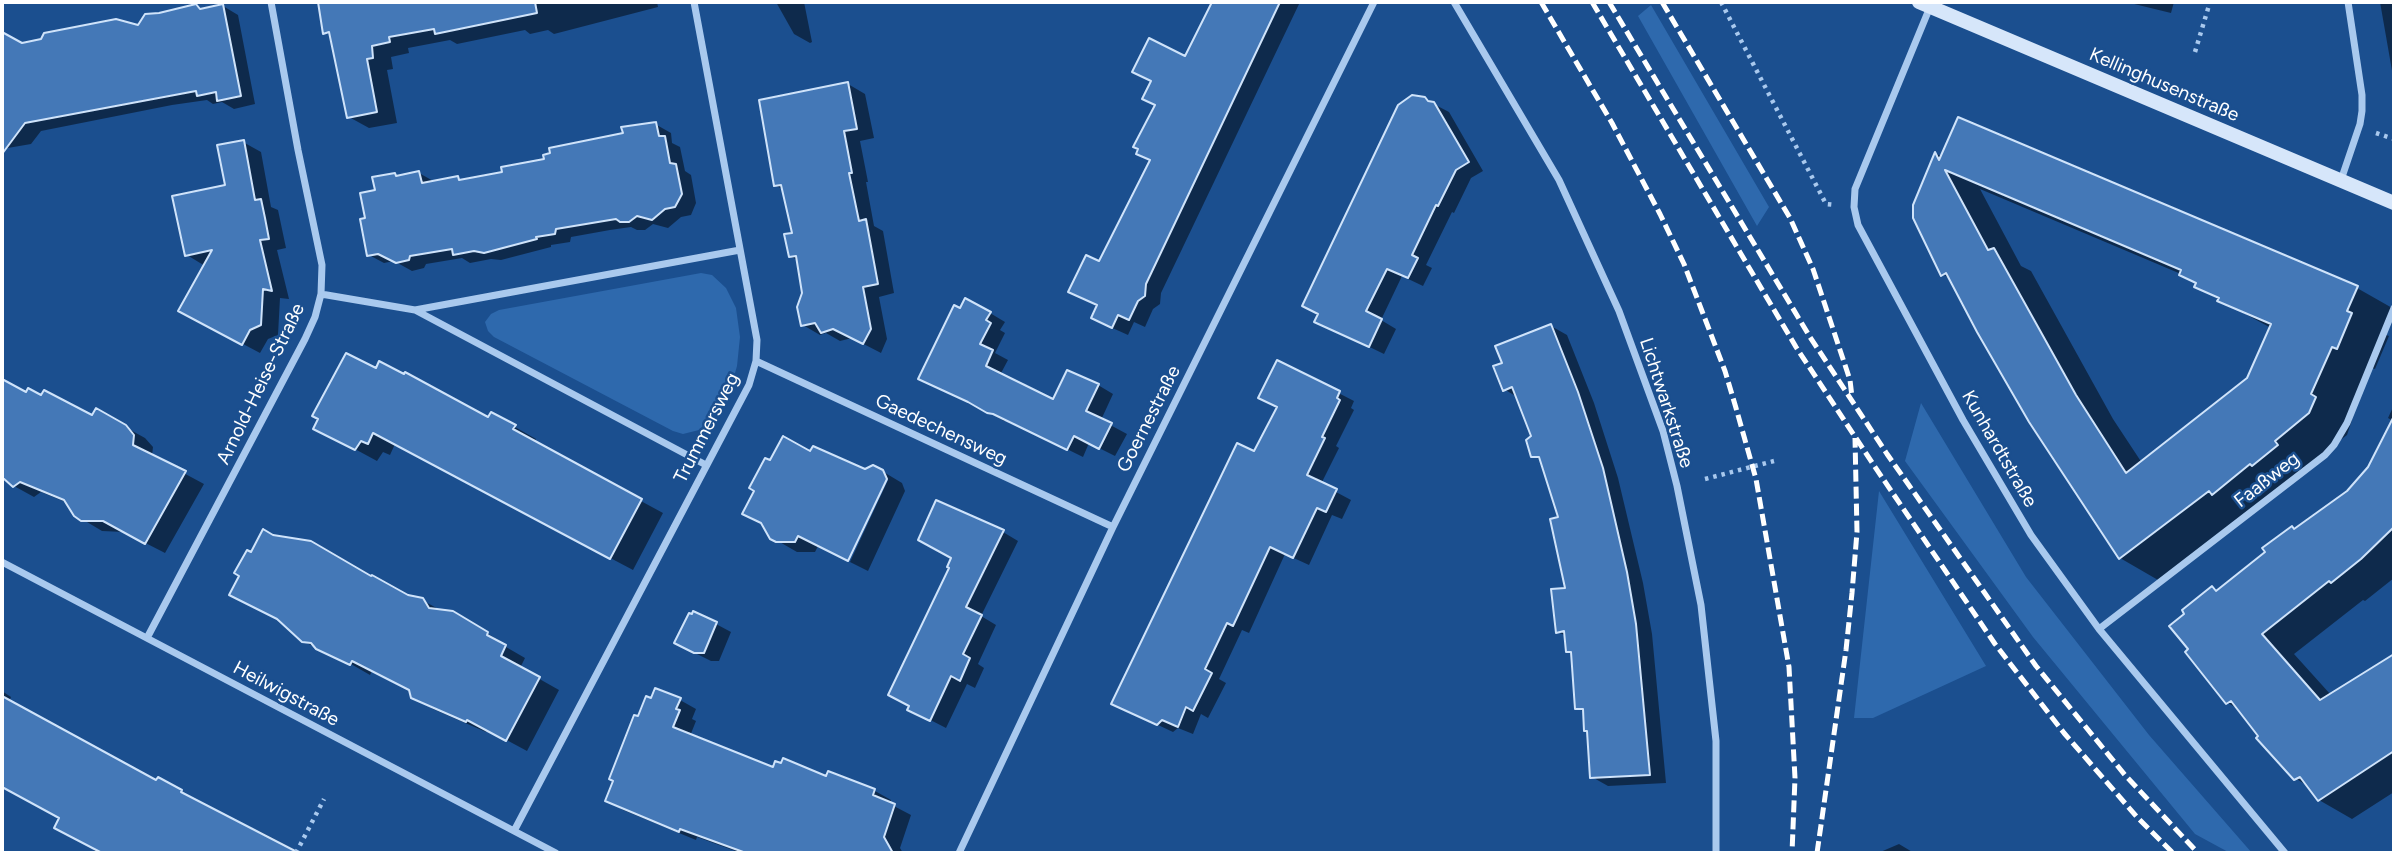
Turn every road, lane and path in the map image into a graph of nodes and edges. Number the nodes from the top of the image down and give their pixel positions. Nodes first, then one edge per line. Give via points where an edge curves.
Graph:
1 (271, 2) edge
2 (694, 2) edge
3 (1374, 2) edge
4 (1454, 2) edge
5 (1721, 2) edge
6 (2210, 2) edge
7 (2348, 2) edge
8 (1925, 4) edge
9 (2195, 52) dead end
10 (2378, 132) dead end
11 (2394, 139) edge
12 (2341, 180) junction
13 (2394, 203) edge
14 (1854, 207) junction
15 (740, 250) junction
16 (321, 294) junction
17 (2394, 308) edge
18 (415, 310) junction
19 (756, 361) junction
20 (1774, 461) dead end
21 (706, 465) junction
22 (1705, 479) dead end
23 (1113, 527) junction
24 (2, 562) edge
25 (2099, 629) junction
26 (147, 638) junction
27 (324, 799) dead end
28 (514, 831) junction
29 (296, 853) edge
30 (556, 853) edge
31 (958, 853) edge
32 (1716, 853) edge
33 (2285, 853) edge

1 - 16 street, Arnold-Heise-Straße via 322,265
2 - 15 street, Trummersweg
3 - 23 street, Goernestraße
4 - 32 street, Lichtwarkstraße via 1559,180 1619,311 1663,431 1701,605 1716,741
5 - 14 path via 1826,204
6 - 9 path
7 - 12 street via 2362,111
8 - 12 street, Kellinghusenstraße
8 - 14 street via 1858,179
10 - 11 path
12 - 13 street, Kellinghusenstraße
14 - 25 street, Kunhardtstraße via 1858,225 1994,474 2031,535
15 - 18 street
15 - 19 street, Trummersweg via 757,340
16 - 18 street
16 - 26 street, Arnold-Heise-Straße via 306,338
17 - 25 street, Faaßweg via 2347,423 2325,455
18 - 21 street
19 - 21 street, Trummersweg via 749,385
19 - 23 street, Gaedechensweg
20 - 22 path
21 - 28 street, Trummersweg
23 - 31 street, Goernestraße
24 - 26 street, Heilwigstraße
25 - 33 street, Kunhardtstraße
26 - 28 street, Heilwigstraße
27 - 29 path
28 - 30 street, Heilwigstraße

